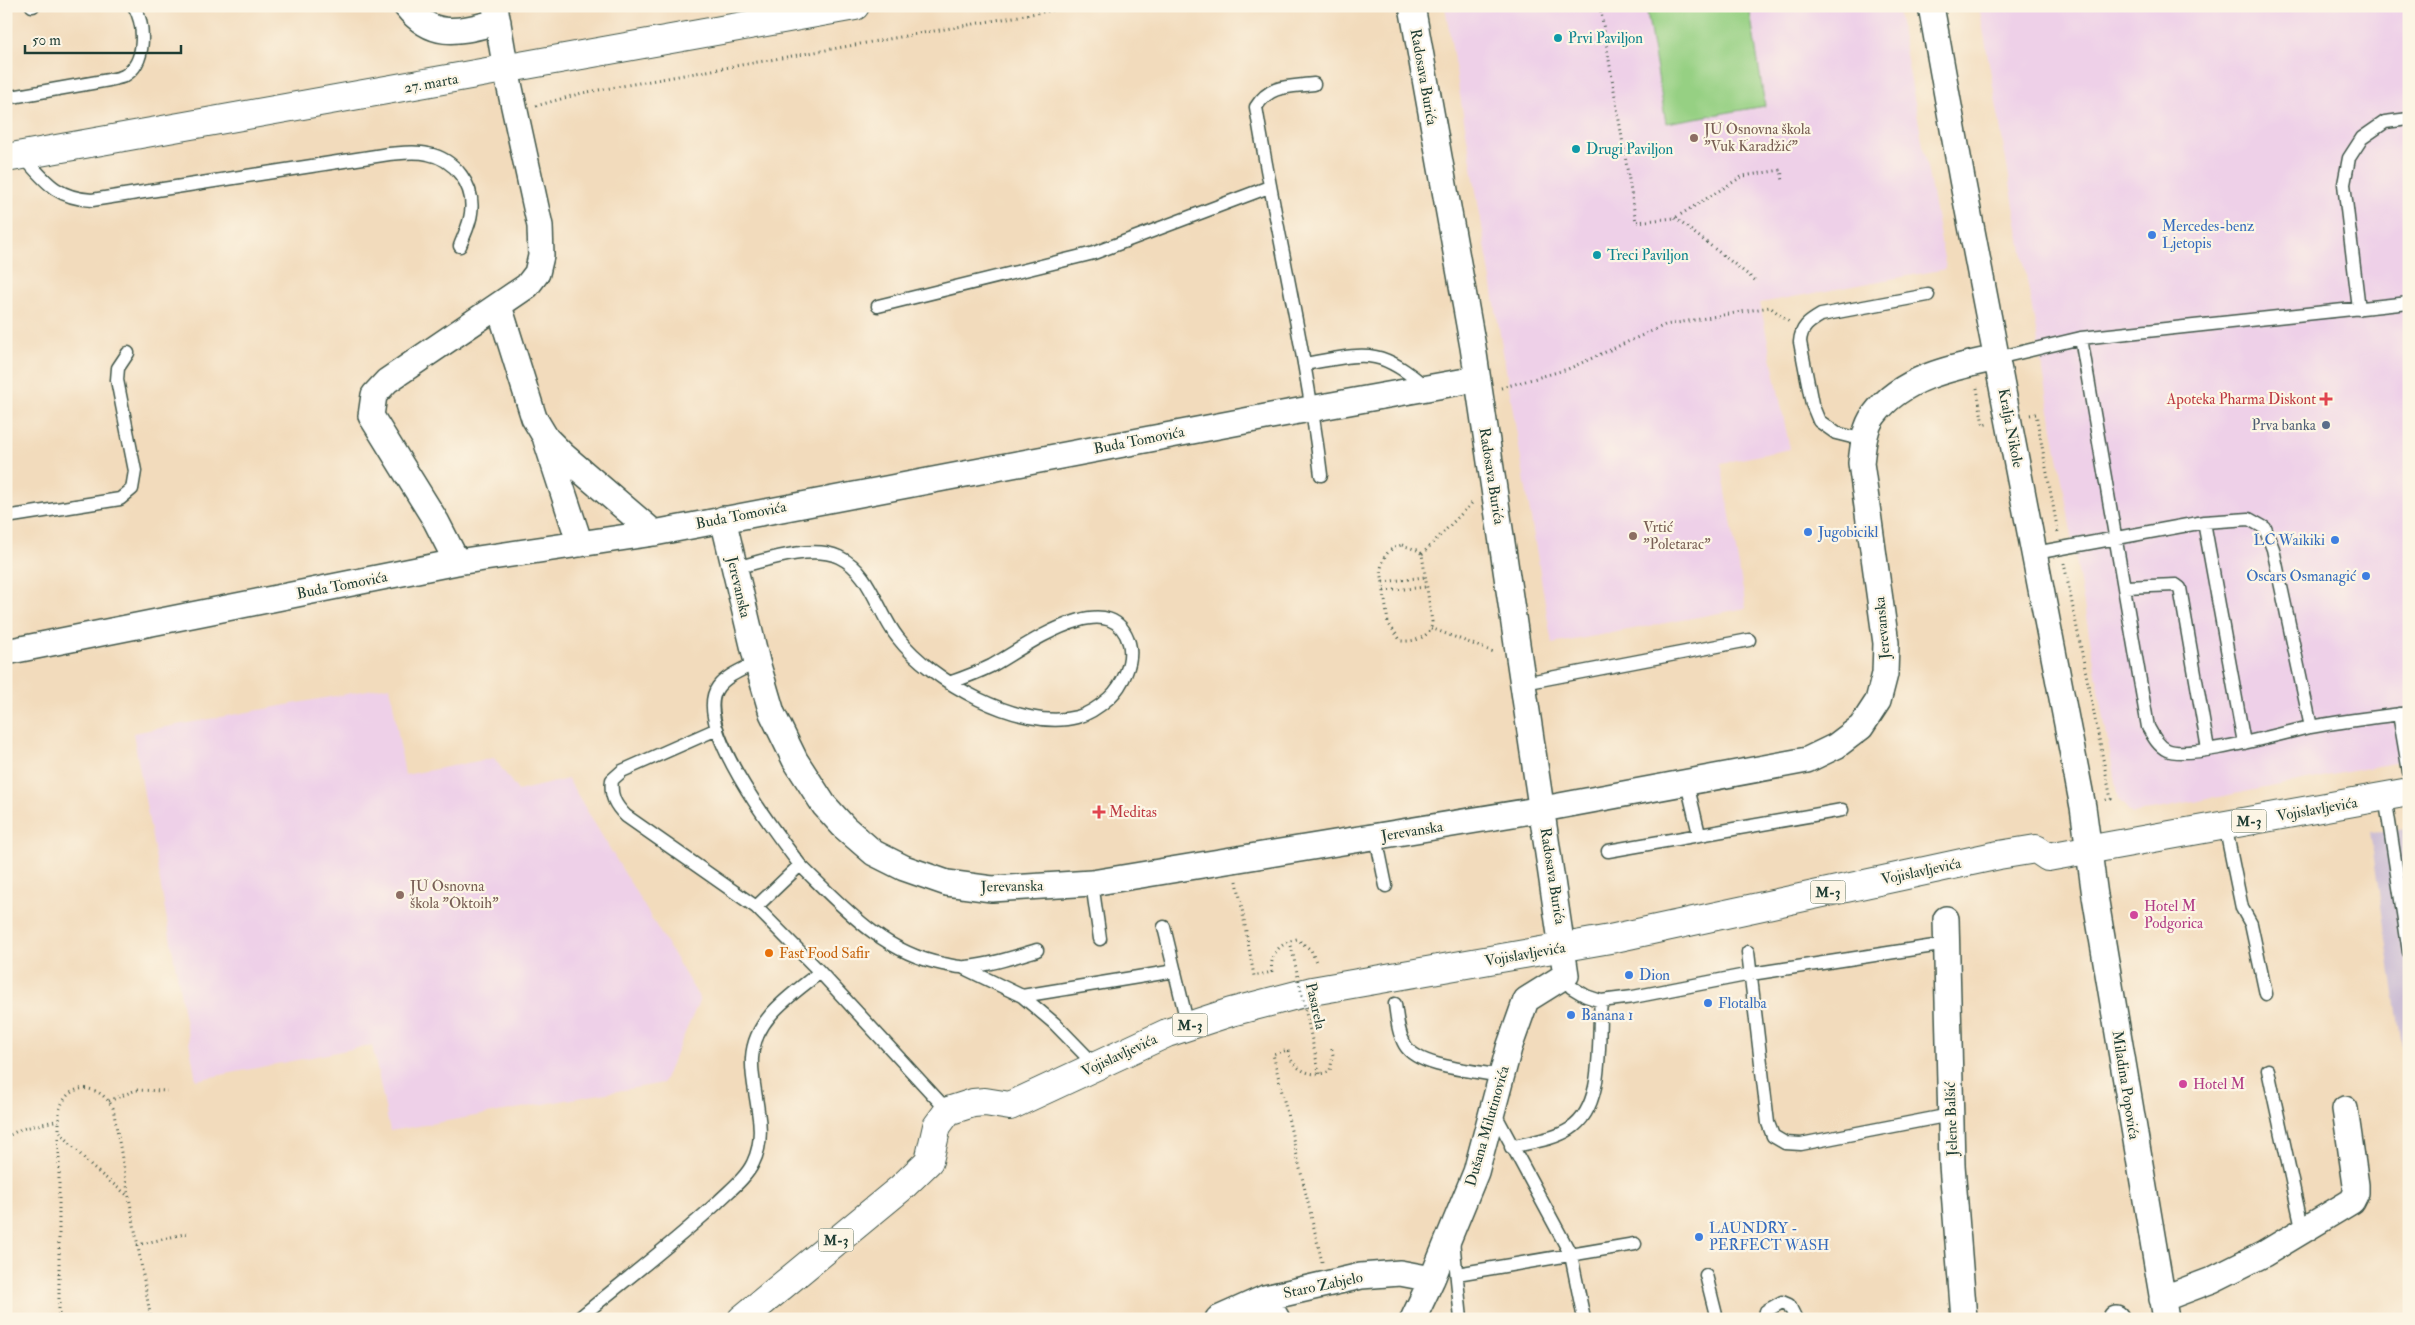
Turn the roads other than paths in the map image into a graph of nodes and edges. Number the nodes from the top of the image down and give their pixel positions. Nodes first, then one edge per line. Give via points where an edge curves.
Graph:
1 (134, 6) edge
2 (406, 6) edge
3 (855, 6) edge
4 (1412, 6) edge
5 (1931, 6) edge
6 (496, 14) edge
7 (506, 70) junction
8 (1314, 84) dead end
9 (6, 98) edge
10 (2409, 119) edge
11 (14, 157) edge
12 (1269, 187) junction
13 (460, 246) dead end
14 (1928, 295) dead end
15 (2409, 303) edge
16 (499, 306) junction
17 (878, 306) dead end
18 (2359, 308) junction
19 (2081, 338) junction
20 (128, 353) dead end
21 (1997, 358) junction
22 (1304, 364) junction
23 (1486, 384) junction
24 (1427, 388) junction
25 (1313, 408) junction
26 (546, 438) junction
27 (1864, 440) junction
28 (1321, 475) dead end
29 (6, 517) edge
30 (723, 519) junction
31 (2204, 522) junction
32 (654, 533) junction
33 (2116, 537) junction
34 (580, 544) junction
35 (2035, 552) junction
36 (457, 562) junction
37 (735, 568) junction
38 (2125, 588) junction
39 (1749, 640) dead end
40 (6, 652) edge
41 (757, 662) junction
42 (1524, 683) junction
43 (949, 684) junction
44 (2404, 714) edge
45 (2311, 727) junction
46 (716, 729) junction
47 (2244, 743) junction
48 (2208, 749) junction
49 (2409, 772) edge
50 (1687, 783) junction
51 (2397, 794) edge
52 (1543, 810) junction
53 (1842, 810) dead end
54 (2226, 825) junction
55 (1700, 834) junction
56 (1376, 837) junction
57 (2090, 850) junction
58 (1608, 851) dead end
59 (800, 865) junction
60 (1092, 882) junction
61 (1386, 886) dead end
62 (756, 907) junction
63 (1946, 919) dead end
64 (1164, 927) dead end
65 (1100, 938) dead end
66 (1947, 944) junction
67 (1564, 947) junction
68 (1037, 950) dead end
69 (1748, 952) dead end
70 (2409, 952) edge
71 (964, 968) junction
72 (1175, 971) junction
73 (820, 972) junction
74 (1750, 974) junction
75 (1566, 975) junction
76 (2266, 994) dead end
77 (1022, 996) junction
78 (1601, 1001) junction
79 (1395, 1004) dead end
80 (1188, 1026) junction
81 (1095, 1065) junction
82 (2268, 1070) dead end
83 (1502, 1076) junction
84 (2345, 1109) dead end
85 (1492, 1110) junction
86 (948, 1111) junction
87 (1950, 1115) junction
88 (1511, 1147) junction
89 (1452, 1230) junction
90 (2303, 1232) junction
91 (1635, 1244) dead end
92 (1571, 1255) junction
93 (1457, 1274) junction
94 (1706, 1275) dead end
95 (1432, 1279) junction
96 (1271, 1309) edge
97 (2164, 1309) edge
98 (1459, 1317) edge
99 (578, 1319) edge
100 (742, 1319) edge
101 (1218, 1319) edge
102 (1413, 1319) edge
103 (1584, 1319) edge
104 (1717, 1319) edge
105 (1764, 1319) edge
106 (1796, 1319) edge
107 (1964, 1319) edge

1 - 9 lane via 140,16 143,40 136,62 125,75
2 - 6 street via 420,21 441,31 457,32
3 - 7 main road, 27. marta
4 - 23 street, Radosava Burića
5 - 21 street, Kralja Nikole
6 - 7 street
7 - 11 main road, 27. marta
7 - 16 street via 540,226 541,256 537,273 527,286
8 - 12 lane via 1277,88 1263,96 1256,107
10 - 18 lane via 2385,122 2362,138 2349,158 2344,184
11 - 13 lane via 62,194 92,200 389,154 428,154 451,165 468,186 471,214
12 - 17 lane via 1094,253
12 - 22 lane
14 - 27 lane via 1821,315 1801,332 1812,404 1819,421 1836,433
15 - 18 lane
16 - 26 street via 534,418
16 - 36 street via 387,381 374,395 371,416
18 - 19 lane
19 - 21 lane
19 - 33 lane
20 - 29 lane via 118,368 117,380 134,471 132,489 120,499
21 - 27 street, Jerevanska via 1941,371 1891,398 1873,416
21 - 35 street, Kralja Nikole
22 - 24 lane via 1360,354 1378,356 1394,362
22 - 25 lane
23 - 24 street, Buda Tomovića
23 - 42 street, Radosava Burića
24 - 25 street, Buda Tomovića
25 - 28 lane
25 - 30 street, Buda Tomovića
26 - 32 street
26 - 34 street
27 - 50 street, Jerevanska via 1861,464 1886,643 1885,674 1878,701 1861,727 1836,746 1807,760
30 - 32 street, Buda Tomovića
30 - 37 street, Jerevanska
31 - 33 lane
31 - 45 lane via 2249,519 2265,528 2274,549
31 - 47 lane
32 - 34 street, Buda Tomovića
33 - 35 lane
33 - 38 lane
34 - 36 street, Buda Tomovića
35 - 57 street, Kralja Nikole
36 - 40 street, Buda Tomovića
37 - 41 street, Jerevanska
37 - 43 lane via 787,555 822,553 837,556 849,563 869,586 897,638 914,657
38 - 48 lane via 2148,727 2155,740 2167,750 2184,753
38 - 48 lane via 2176,585 2180,588
39 - 42 lane
41 - 46 lane via 728,678 718,688 714,698
41 - 60 street, Jerevanska via 772,713 795,760 824,806 874,853 947,883 992,889
42 - 52 street, Radosava Burića
43 - 43 lane via 1011,711 1047,718 1077,717 1090,712 1121,684 1130,649 1118,624 1095,616 1064,626 989,667
44 - 45 lane
44 - 49 lane
45 - 47 lane
46 - 59 lane via 737,774 764,819
46 - 62 lane via 622,771 612,780 610,790 613,800 626,816
47 - 48 lane
50 - 52 street, Jerevanska
50 - 55 lane
51 - 54 main road, Vojislavljevića / M-3
51 - 70 lane
52 - 56 street, Jerevanska
52 - 67 street, Radosava Burića
53 - 55 lane
54 - 57 main road, Vojislavljevića / M-3
54 - 76 lane via 2242,908 2251,924
55 - 58 lane
56 - 60 street, Jerevanska
56 - 61 lane
57 - 67 main road, Vojislavljevića / M-3 via 2048,857 2036,849 1999,855
57 - 97 street, Miladina Popovića
59 - 62 lane
59 - 71 lane via 863,926 898,948 929,962
60 - 65 lane
62 - 73 lane
63 - 66 street, Jelene Balšić
64 - 72 lane
66 - 74 lane
66 - 87 street, Jelene Balšić
67 - 75 street
67 - 80 main road, Vojislavljevića / M-3 via 1338,985
68 - 71 lane via 999,962
69 - 74 lane
71 - 77 lane
72 - 77 lane
72 - 80 lane
73 - 86 lane
73 - 99 lane via 781,1004 755,1038 752,1059 760,1140 753,1163 740,1181 702,1216
74 - 78 lane
74 - 87 lane via 1772,1136 1785,1143 1800,1144
75 - 78 lane via 1571,987
75 - 83 street, Dušana Milutinovića via 1526,1000
77 - 81 lane
78 - 88 lane via 1596,1088 1588,1112 1570,1129
79 - 83 lane via 1406,1047 1418,1058
80 - 81 main road, Vojislavljevića / M-3
81 - 86 main road, Vojislavljevića / M-3 via 1010,1106 985,1102
82 - 90 lane
83 - 85 street, Dušana Milutinovića
84 - 90 street via 2356,1193 2343,1208
85 - 88 lane
85 - 89 street, Dušana Milutinovića via 1476,1172
86 - 100 main road, M-3 via 937,1126 929,1161 901,1188
87 - 107 street, Jelene Balšić
88 - 92 lane
89 - 93 lane
89 - 95 street, Dušana Milutinovića
90 - 97 street
91 - 92 lane
92 - 93 lane
92 - 103 lane
93 - 98 lane
94 - 104 lane
95 - 96 street, Staro Zabjelo via 1400,1273 1360,1276 1327,1284
95 - 102 street, Dušana Milutinovića
96 - 101 street, Staro Zabjelo
105 - 106 lane via 1766,1311 1782,1302 1789,1305

